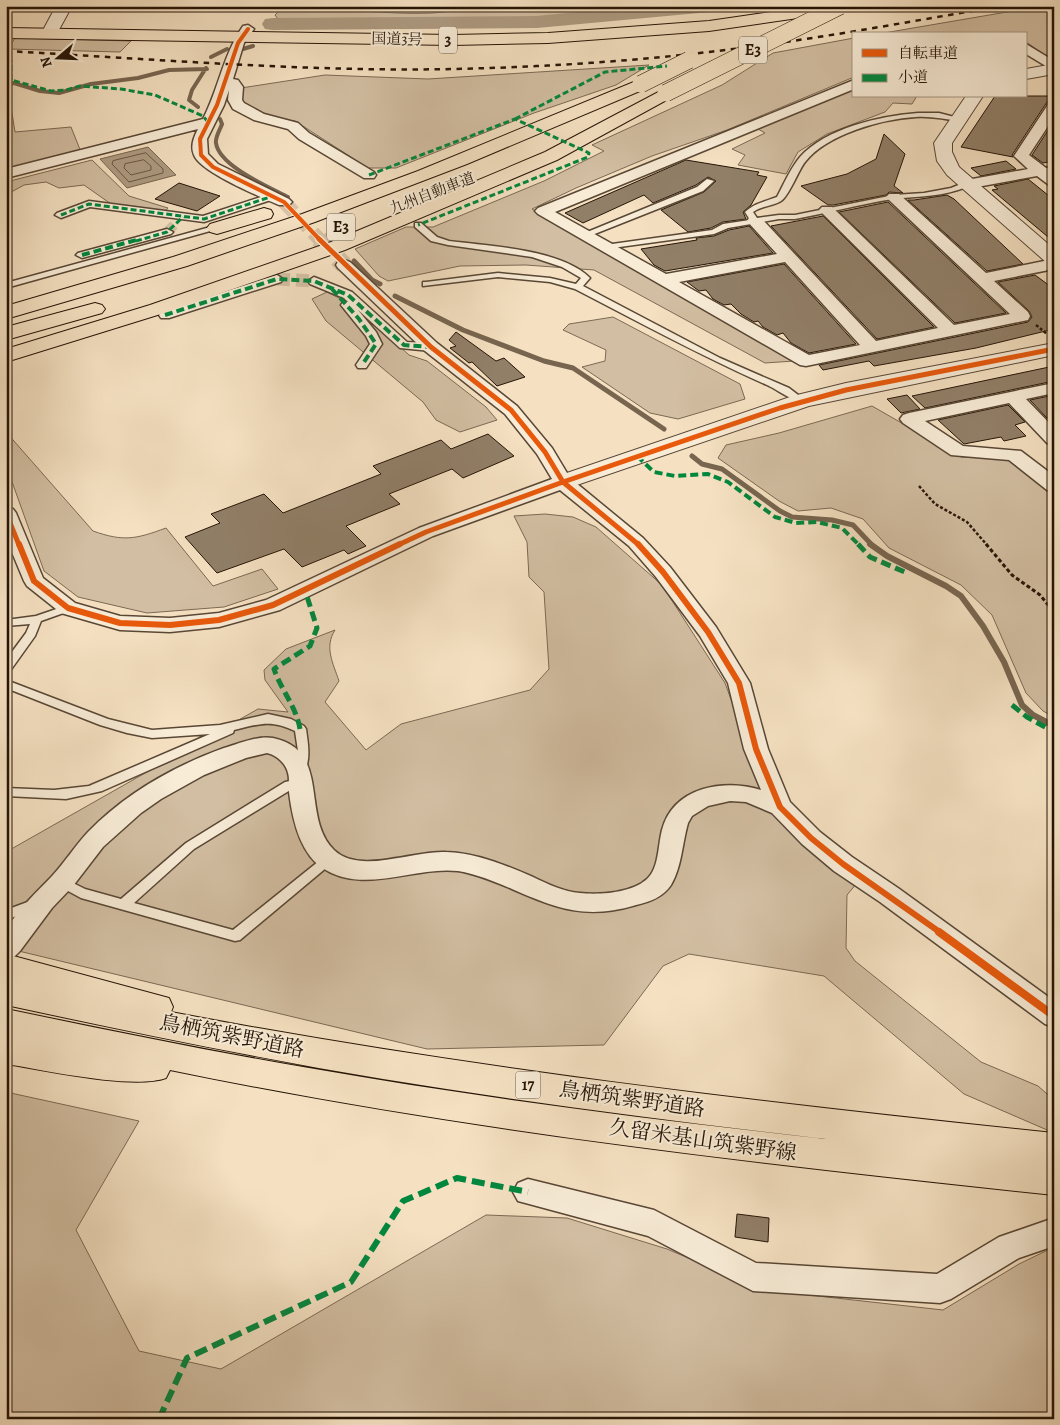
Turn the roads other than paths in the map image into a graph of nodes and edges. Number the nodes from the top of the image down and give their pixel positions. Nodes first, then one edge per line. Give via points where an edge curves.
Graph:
1 (64, 6) edge
2 (786, 6) edge
3 (801, 6) edge
4 (840, 6) edge
5 (846, 6) edge
6 (6, 25) edge
7 (50, 30) junction
8 (246, 30) junction
9 (6, 33) edge
10 (734, 38) dead end
11 (1028, 49) edge
12 (700, 55) dead end
13 (1054, 68) edge
14 (1028, 74) edge
15 (225, 82) junction
16 (852, 85) edge
17 (666, 93) junction
18 (974, 98) edge
19 (1054, 106) edge
20 (958, 119) junction
21 (208, 122) junction
22 (453, 164) junction
23 (1046, 169) edge
24 (6, 174) edge
25 (369, 174) dead end
26 (710, 181) dead end
27 (1054, 182) edge
28 (966, 184) junction
29 (894, 197) junction
30 (279, 199) joint
31 (827, 210) junction
32 (61, 215) dead end
33 (755, 221) junction
34 (418, 225) dead end
35 (217, 228) joint
36 (167, 232) tunnel mouth
37 (584, 235) junction
38 (605, 247) junction
39 (82, 255) dead end
40 (788, 257) junction
41 (1054, 259) edge
42 (1054, 264) edge
43 (344, 265) tunnel mouth
44 (277, 279) tunnel mouth
45 (982, 279) junction
46 (662, 280) junction
47 (314, 281) tunnel mouth
48 (426, 284) dead end
49 (6, 286) edge
50 (167, 286) dead end
51 (330, 287) junction
52 (578, 288) junction
53 (110, 304) dead end
54 (6, 313) edge
55 (165, 315) dead end
56 (950, 332) junction
57 (6, 334) edge
58 (871, 346) junction
59 (431, 347) junction
60 (1054, 349) edge
61 (6, 356) edge
62 (362, 365) dead end
63 (1054, 388) edge
64 (1013, 396) junction
65 (801, 401) junction
66 (1054, 439) edge
67 (563, 482) junction
68 (1054, 486) edge
69 (6, 513) edge
70 (68, 608) junction
71 (37, 619) junction
72 (6, 623) edge
73 (6, 668) edge
74 (6, 684) edge
75 (237, 725) junction
76 (300, 777) junction
77 (6, 792) edge
78 (780, 807) junction
79 (328, 860) junction
80 (61, 882) junction
81 (123, 905) junction
82 (11, 932) edge
83 (6, 966) edge
84 (6, 992) edge
85 (1054, 1016) edge
86 (6, 1023) edge
87 (293, 1048) junction
88 (6, 1050) edge
89 (270, 1076) junction
90 (354, 1091) joint
91 (1054, 1149) edge
92 (1054, 1179) edge
93 (528, 1192) dead end
94 (1054, 1232) edge

1 - 7 street
2 - 8 main road, 国道3号 / 3 via 654,22 558,29
3 - 10 main road, E3
4 - 17 main road, 九州自動車道 / E3, bridge
5 - 8 main road, 国道3号 / 3 via 709,26 548,38 453,40
6 - 7 main road, 国道3号 / 3
7 - 8 main road, 国道3号 / 3
7 - 9 main road, 国道3号 / 3
8 - 15 street via 238,43
11 - 13 street
12 - 22 main road, 九州自動車道 / E3, bridge via 641,84
13 - 14 street
15 - 21 street
15 - 25 street via 236,87 234,100 238,106 259,117 293,126 304,136
16 - 37 street via 543,211
17 - 50 main road, 九州自動車道 / E3 via 530,153 369,218
17 - 61 main road via 551,156 338,246 157,309
18 - 20 street
19 - 23 street via 1021,156
20 - 28 street via 943,143 943,152 953,171
20 - 33 lane via 931,114 884,119 819,144 804,159 780,199 749,212
21 - 24 street
21 - 30 street via 200,139 201,155 213,167
22 - 35 main road via 352,188
22 - 54 main road, 九州自動車道 / E3 via 178,262
23 - 27 street
23 - 28 street
26 - 37 lane via 700,189
28 - 29 lane via 943,192
28 - 41 street
29 - 31 lane
29 - 45 street
30 - 32 street via 204,219 180,220 88,204
31 - 33 lane
31 - 56 street
33 - 38 lane via 726,226 714,232
33 - 40 street
34 - 52 lane via 434,239 448,243 533,255 565,265 586,278
35 - 49 lane
36 - 39 street
37 - 38 street
38 - 46 street
40 - 46 street
40 - 58 street
42 - 45 street
43 - 59 street
44 - 55 street
45 - 56 street via 1022,316
46 - 58 street via 806,361
47 - 51 street
48 - 52 lane via 498,275 550,280
51 - 59 street via 348,295 404,345
51 - 62 street via 376,344
52 - 65 lane via 718,360 786,390
53 - 57 main road
56 - 58 street
59 - 67 street via 511,410
60 - 65 street
63 - 64 street
64 - 66 street
64 - 68 street via 909,419 958,451 1014,455
65 - 67 street
67 - 70 street via 426,532 273,605 219,620 170,625 120,623
67 - 78 street via 636,542 708,632 739,683 756,749
69 - 70 street via 34,581
70 - 71 lane
71 - 72 lane
71 - 73 lane via 31,634
74 - 75 lane via 127,730 152,734
75 - 76 lane via 268,718 300,729 304,752
75 - 77 lane via 197,746 86,792 69,796
76 - 79 street via 304,813 318,848
76 - 80 street via 293,759 282,748 264,744 187,772 127,811 99,836
76 - 81 lane via 190,846
78 - 79 street via 745,793 721,792 697,800 679,815 661,880 641,896 593,904 573,902 536,890 478,865 444,861 364,870 346,869
78 - 85 street via 843,864
79 - 81 lane via 235,936
80 - 81 lane via 81,893
80 - 82 street
83 - 87 main road, 17 via 121,996
84 - 87 main road, 鳥栖筑紫野道路 / 17
86 - 89 main road, 鳥栖筑紫野道路 / 17
87 - 91 main road, 鳥栖筑紫野道路 / 17 via 463,1076 809,1122
88 - 89 main road, 17 via 100,1064
89 - 90 main road, 鳥栖筑紫野道路 / 17
90 - 92 main road, 久留米基山筑紫野線 / 17 via 812,1154
93 - 94 street via 654,1224 753,1277 940,1289 1010,1247

